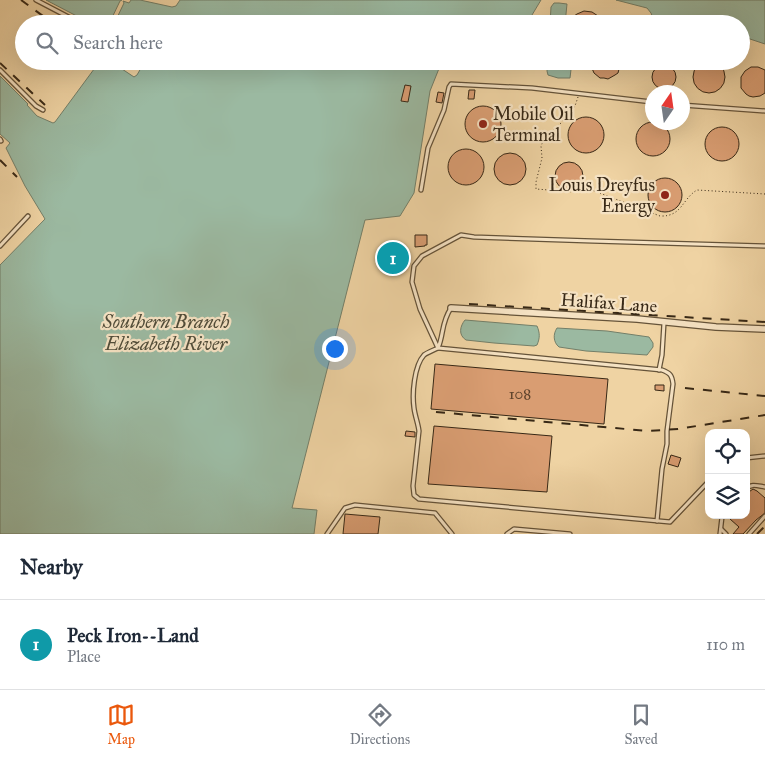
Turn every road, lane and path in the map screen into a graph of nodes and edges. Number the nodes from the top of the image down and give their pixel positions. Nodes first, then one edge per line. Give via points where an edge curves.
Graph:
1 (36, 0) edge
2 (65, 15) edge
3 (0, 70) edge
4 (580, 93) junction
5 (645, 101) edge
6 (690, 106) edge
7 (43, 110) dead end
8 (765, 111) edge
9 (422, 190) dead end
10 (765, 194) edge
11 (28, 216) dead end
12 (0, 246) edge
13 (765, 246) edge
14 (451, 308) joint
15 (664, 322) junction
16 (765, 329) edge
17 (438, 348) junction
18 (659, 370) junction
19 (765, 456) edge
20 (750, 458) edge
21 (705, 485) edge
22 (750, 486) edge
23 (765, 487) edge
24 (765, 516) edge
25 (722, 519) edge
26 (657, 520) junction
27 (721, 528) junction
28 (327, 534) edge
29 (452, 534) edge
30 (507, 534) edge
31 (570, 534) edge
32 (720, 534) edge
33 (726, 534) edge
34 (749, 534) edge

1 - 2 lane
3 - 7 lane
4 - 5 lane
4 - 9 lane via 451,84 428,148
4 - 10 path via 575,106 544,139 536,190 574,192 589,189 660,216 673,214 697,190
6 - 8 lane
11 - 12 lane
13 - 17 lane via 462,235 422,256 414,266 412,282
14 - 15 street, Halifax Lane
14 - 17 lane via 445,317
15 - 16 street, Halifax Lane
15 - 18 lane
17 - 18 lane
17 - 26 lane via 424,356 416,374 414,408 419,431 413,486 414,495 419,499
18 - 26 lane via 672,376 673,384
19 - 20 lane
21 - 26 lane via 670,522
22 - 23 lane
24 - 34 lane
25 - 27 lane
27 - 32 lane
27 - 33 lane
28 - 29 lane via 345,508 355,505 435,513
30 - 31 lane via 514,529

